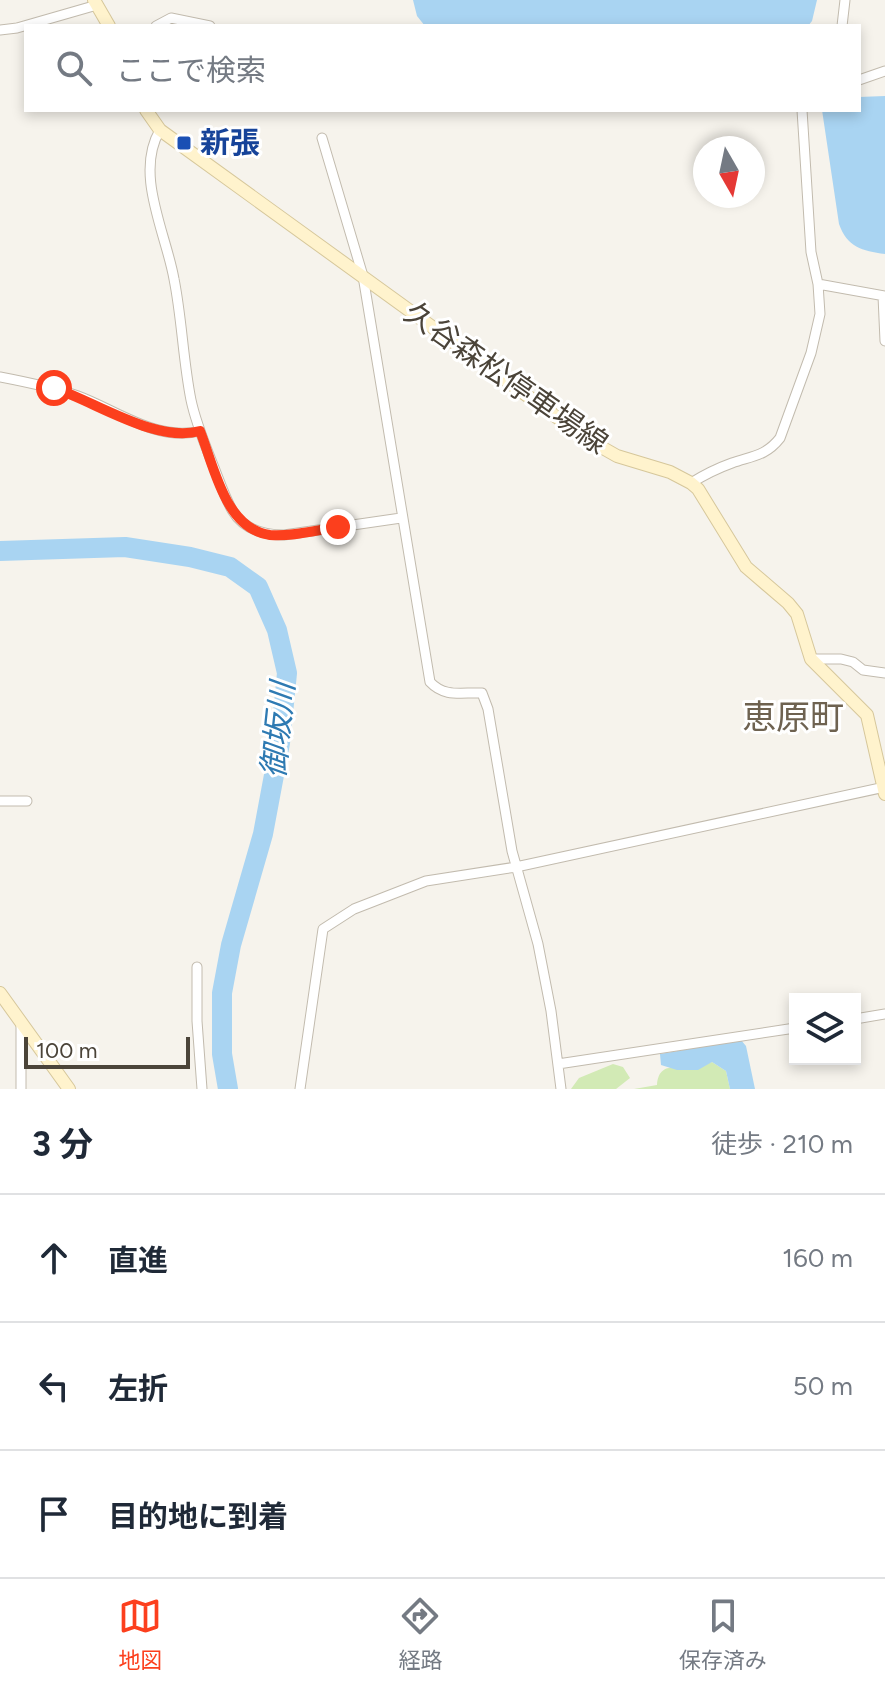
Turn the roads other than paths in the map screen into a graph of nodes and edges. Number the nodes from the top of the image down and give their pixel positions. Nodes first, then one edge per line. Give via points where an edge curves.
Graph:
1 (845, 0) edge
2 (95, 3) edge
3 (29, 24) edge
4 (108, 24) edge
5 (160, 24) edge
6 (200, 24) edge
7 (842, 24) edge
8 (24, 26) edge
9 (0, 30) edge
10 (885, 71) edge
11 (861, 79) edge
12 (147, 112) edge
13 (802, 112) edge
14 (160, 130) junction
15 (322, 138) dead end
16 (363, 276) junction
17 (818, 284) junction
18 (884, 296) edge
19 (885, 341) edge
20 (0, 377) edge
21 (200, 431) junction
22 (691, 483) junction
23 (401, 518) junction
24 (811, 659) junction
25 (885, 673) edge
26 (885, 790) edge
27 (0, 801) edge
28 (27, 801) dead end
29 (516, 867) junction
30 (197, 967) dead end
31 (0, 993) edge
32 (885, 1014) edge
33 (861, 1018) edge
34 (21, 1021) junction
35 (789, 1029) edge
36 (558, 1064) junction
37 (21, 1089) edge
38 (69, 1089) edge
39 (202, 1089) edge
40 (300, 1089) edge
41 (561, 1089) edge

1 - 7 street
2 - 3 street
2 - 4 main road
5 - 6 street via 171,18
8 - 9 street
10 - 11 street
12 - 14 main road, 久谷森松停車場線
13 - 17 street via 811,252
14 - 16 main road, 久谷森松停車場線
14 - 21 street via 150,172
15 - 16 street
16 - 22 main road, 久谷森松停車場線 via 587,439
16 - 23 street
17 - 18 street
17 - 22 street via 817,331 780,438 765,454
18 - 19 street
20 - 21 street via 54,388 146,426 186,435
21 - 23 street via 232,511 255,530 284,535
22 - 24 main road, 久谷森松停車場線 via 746,567 797,614
23 - 29 street via 430,682 447,694 482,693
24 - 25 street via 841,659
24 - 26 main road, 久谷森松停車場線 via 867,715
26 - 29 street
27 - 28 street
29 - 36 street via 538,944
29 - 40 street via 426,881 354,909 323,929
30 - 39 street
31 - 34 main road
32 - 33 street
34 - 37 street
34 - 38 main road
35 - 36 street
36 - 41 street

